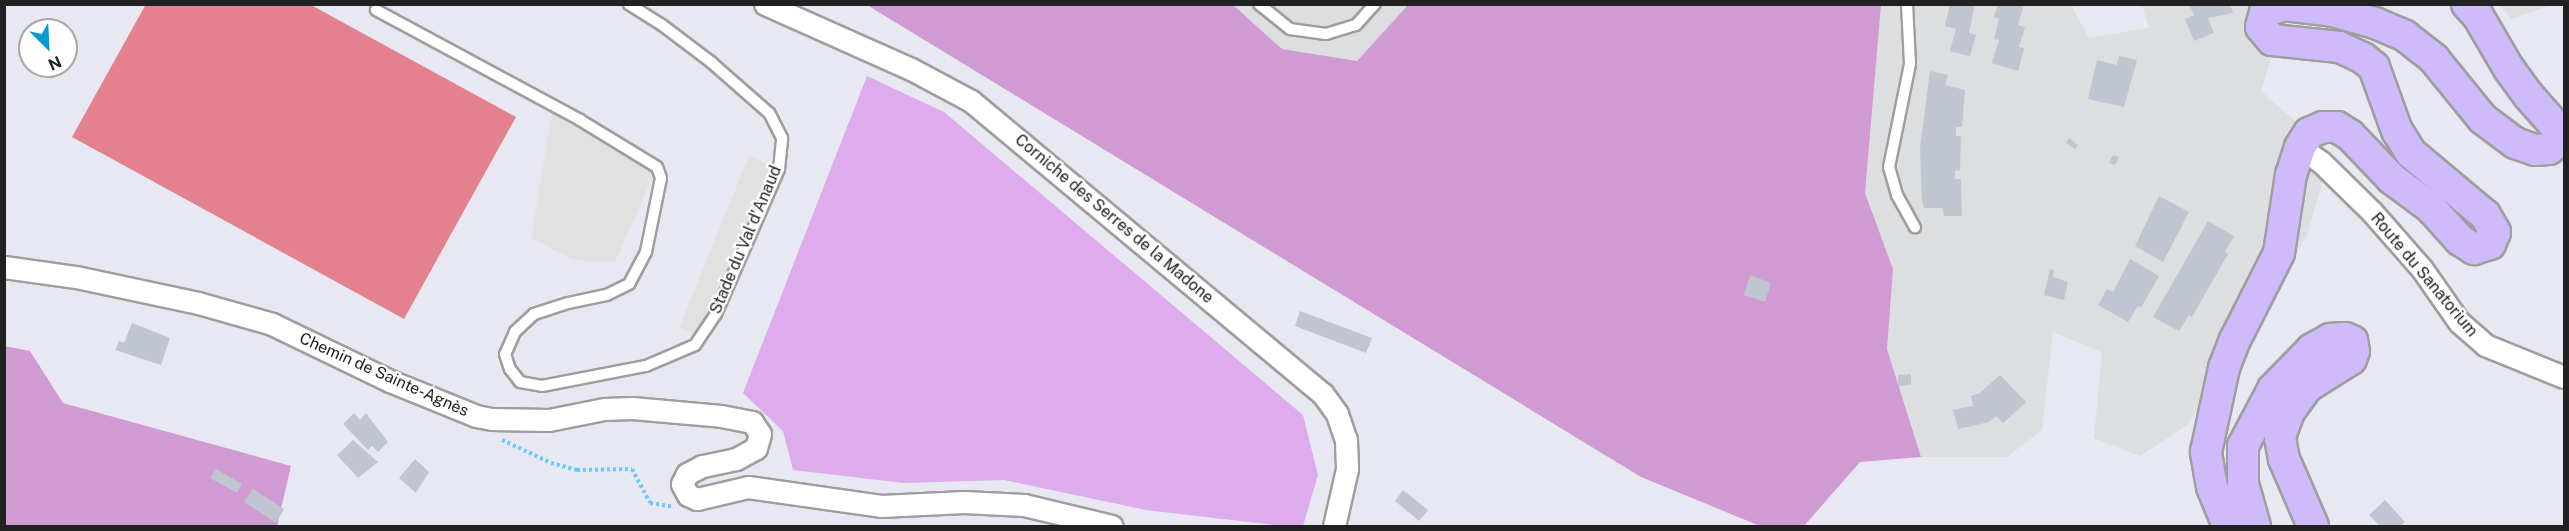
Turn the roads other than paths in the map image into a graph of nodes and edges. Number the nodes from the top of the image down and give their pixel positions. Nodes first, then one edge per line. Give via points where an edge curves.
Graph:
1 (629, 4) edge
2 (765, 4) edge
3 (1259, 4) edge
4 (1375, 4) edge
5 (1907, 4) edge
6 (2467, 4) edge
7 (376, 10) dead end
8 (2300, 147) junction
9 (1915, 227) dead end
10 (4, 267) edge
11 (2565, 377) edge
12 (1112, 526) edge
13 (1334, 526) edge
14 (2228, 526) edge
15 (2255, 526) edge
16 (2313, 526) edge

1 - 7 lane, Stade du Val d'Anaud via 711,62 769,113 782,138 779,169 716,314 695,345 646,366 542,386 520,382 510,369 505,354 514,332 534,314 606,295 629,284 646,252 661,178 657,167
2 - 13 street, Corniche des Serres de la Madone via 971,100 1322,393 1337,414 1346,440 1347,469
3 - 4 lane via 1290,29 1326,34 1356,25
5 - 9 lane via 1910,64 1889,167 1897,195
6 - 8 street via 2522,87 2559,129 2557,142 2549,149 2535,150 2515,143 2483,119 2434,59 2405,36 2375,23 2333,11 2284,5 2265,12 2261,27 2272,40 2339,47 2363,57 2374,67 2397,132 2411,153 2485,215 2495,232 2490,244 2474,249 2460,240 2430,207 2392,179 2350,135 2337,127 2309,133
8 - 11 street, Route du Sanatorium via 2372,212 2422,268 2459,322 2485,345
8 - 14 street via 2291,175 2279,253 2224,368 2206,452 2212,488
10 - 12 street, Chemin de Sainte-Agnès via 198,303 272,324 390,381 476,416 549,420 604,409 632,408 752,422 760,434 756,448 736,459 702,466 687,474 682,484 688,495 697,499 748,487 881,506 964,502 1024,505
15 - 16 street via 2243,484 2243,446 2273,388 2312,349 2330,339 2344,338 2352,341 2355,351 2351,359 2307,387 2289,412 2280,437 2284,459

